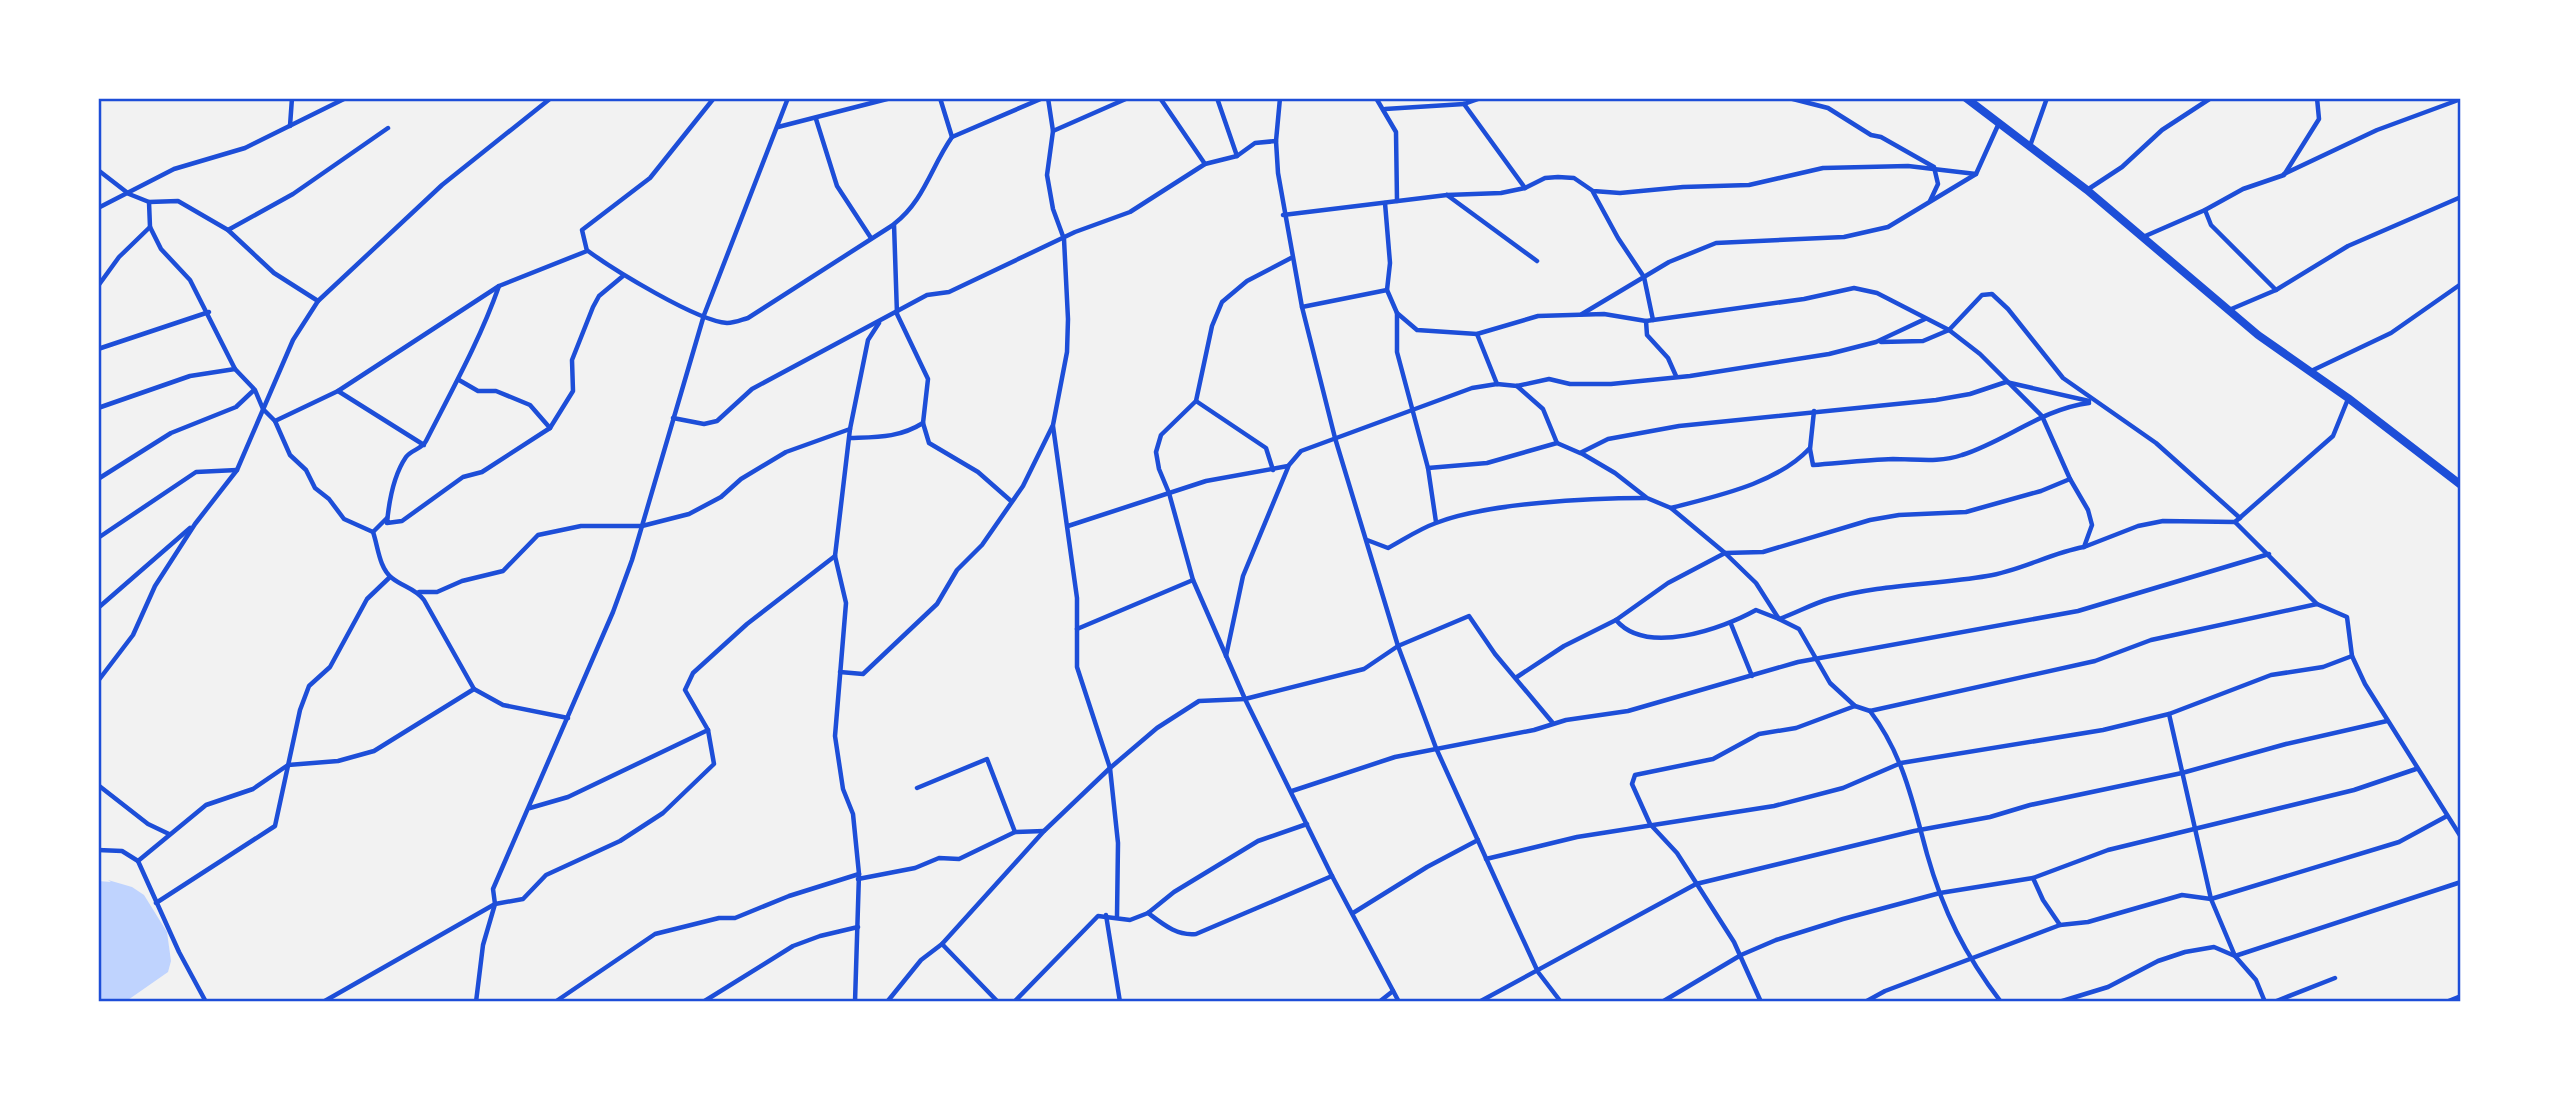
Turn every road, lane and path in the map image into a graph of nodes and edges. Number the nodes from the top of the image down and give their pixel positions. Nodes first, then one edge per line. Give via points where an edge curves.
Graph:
1 (292, 98) edge
2 (346, 98) edge
3 (551, 98) edge
4 (714, 98) edge
5 (788, 98) edge
6 (891, 98) edge
7 (940, 98) edge
8 (1046, 98) edge
9 (1128, 98) edge
10 (1160, 98) edge
11 (1217, 98) edge
12 (1280, 98) edge
13 (1376, 98) edge
14 (1481, 98) edge
15 (1789, 98) edge
16 (1966, 98) edge
17 (2047, 98) edge
18 (2211, 98) edge
19 (2317, 98) edge
20 (2461, 99) edge
21 (1464, 104) junction
22 (1385, 109) junction
23 (816, 119) junction
24 (1999, 122) junction
25 (290, 126) junction
26 (777, 127) junction
27 (388, 128) dead end
28 (1053, 131) junction
29 (952, 137) junction
30 (1276, 141) junction
31 (2029, 146) junction
32 (1237, 156) junction
33 (1205, 164) junction
34 (1934, 167) junction
35 (98, 170) edge
36 (1976, 174) junction
37 (2284, 174) junction
38 (1525, 188) junction
39 (2087, 190) junction
40 (1593, 191) junction
41 (129, 194) junction
42 (1447, 195) junction
43 (2461, 197) edge
44 (1397, 201) junction
45 (1930, 201) junction
46 (149, 202) junction
47 (1385, 203) junction
48 (98, 208) edge
49 (2205, 210) junction
50 (1283, 215) junction
51 (894, 224) junction
52 (150, 227) junction
53 (228, 230) junction
54 (871, 238) junction
55 (2140, 238) junction
56 (1064, 239) junction
57 (587, 251) junction
58 (1291, 258) junction
59 (1537, 261) dead end
60 (623, 276) junction
61 (1644, 277) junction
62 (2461, 284) edge
63 (98, 286) edge
64 (499, 286) junction
65 (1387, 290) junction
66 (2276, 290) junction
67 (318, 301) junction
68 (1301, 307) junction
69 (2228, 310) junction
70 (209, 312) junction
71 (1397, 313) junction
72 (897, 314) junction
73 (1580, 315) junction
74 (704, 316) junction
75 (1925, 319) junction
76 (1653, 320) junction
77 (1646, 321) junction
78 (879, 323) junction
79 (1949, 330) junction
80 (1477, 334) junction
81 (1876, 342) junction
82 (98, 349) edge
83 (236, 369) junction
84 (2308, 373) junction
85 (1676, 376) junction
86 (458, 380) junction
87 (2006, 382) junction
88 (1497, 384) junction
89 (1517, 386) junction
90 (255, 390) junction
91 (338, 391) junction
92 (2348, 398) junction
93 (1196, 401) junction
94 (2094, 402) junction
95 (98, 408) edge
96 (263, 409) junction
97 (1814, 411) junction
98 (1412, 412) junction
99 (2042, 416) junction
100 (673, 418) junction
101 (275, 421) junction
102 (923, 423) junction
103 (1053, 425) junction
104 (550, 428) junction
105 (850, 429) junction
106 (850, 438) junction
107 (1335, 438) junction
108 (1557, 443) junction
109 (424, 445) junction
110 (1810, 449) junction
111 (1580, 453) junction
112 (1289, 466) junction
113 (1429, 468) junction
114 (237, 470) junction
115 (1273, 470) junction
116 (98, 479) edge
117 (2070, 479) junction
118 (2461, 485) edge
119 (1169, 493) junction
120 (1647, 498) junction
121 (1011, 501) junction
122 (1671, 508) junction
123 (388, 517) junction
124 (2237, 520) junction
125 (1436, 522) junction
126 (195, 524) junction
127 (642, 526) junction
128 (1068, 526) junction
129 (373, 532) junction
130 (98, 538) edge
131 (1366, 540) junction
132 (2084, 547) junction
133 (1725, 553) junction
134 (2269, 554) junction
135 (835, 556) junction
136 (390, 578) junction
137 (1193, 580) junction
138 (418, 592) junction
139 (2317, 604) junction
140 (98, 608) edge
141 (1616, 620) junction
142 (1779, 620) junction
143 (1731, 624) junction
144 (1077, 629) junction
145 (1398, 646) junction
146 (1226, 656) junction
147 (2352, 656) junction
148 (1814, 660) junction
149 (840, 672) junction
150 (1752, 676) junction
151 (1517, 677) junction
152 (98, 681) edge
153 (474, 690) junction
154 (1245, 699) junction
155 (1855, 706) junction
156 (1870, 711) junction
157 (2169, 714) junction
158 (568, 718) junction
159 (2388, 721) junction
160 (1552, 722) junction
161 (708, 730) junction
162 (1436, 748) junction
163 (1901, 763) junction
164 (288, 765) junction
165 (1110, 768) junction
166 (2416, 769) junction
167 (2182, 773) junction
168 (98, 785) edge
169 (917, 788) dead end
170 (1292, 791) junction
171 (530, 809) junction
172 (2447, 816) junction
173 (1307, 824) junction
174 (1650, 824) junction
175 (2195, 827) junction
176 (1922, 830) junction
177 (1044, 831) junction
178 (1015, 832) junction
179 (169, 834) junction
180 (2461, 837) edge
181 (1478, 840) junction
182 (98, 850) edge
183 (1486, 859) junction
184 (138, 861) junction
185 (859, 876) junction
186 (1332, 876) junction
187 (2033, 878) junction
188 (2461, 883) edge
189 (1696, 884) junction
190 (1940, 893) junction
191 (2211, 899) junction
192 (156, 902) junction
193 (495, 904) junction
194 (1353, 913) junction
195 (1149, 914) junction
196 (1105, 915) junction
197 (1117, 916) junction
198 (2060, 925) junction
199 (858, 927) junction
200 (942, 944) junction
201 (1741, 956) junction
202 (2235, 956) junction
203 (1969, 961) junction
204 (1538, 972) junction
205 (2335, 978) dead end
206 (1393, 991) junction
207 (2461, 996) edge
208 (206, 1002) edge
209 (323, 1002) edge
210 (476, 1002) edge
211 (555, 1002) edge
212 (703, 1002) edge
213 (852, 1002) edge
214 (887, 1002) edge
215 (998, 1002) edge
216 (1014, 1002) edge
217 (1119, 1002) edge
218 (1379, 1002) edge
219 (1399, 1002) edge
220 (1479, 1002) edge
221 (1561, 1002) edge
222 (1662, 1002) edge
223 (1761, 1002) edge
224 (1865, 1002) edge
225 (2001, 1002) edge
226 (2059, 1002) edge
227 (2265, 1002) edge
228 (2274, 1002) edge
229 (2446, 1002) edge

1 - 25 street
2 - 25 street
3 - 67 street via 442,185
4 - 57 street via 650,178 582,230
5 - 26 street
6 - 23 street
7 - 29 street
8 - 28 street
8 - 29 street
9 - 28 street
10 - 33 street
11 - 32 street
12 - 30 street
13 - 22 street
14 - 21 street
15 - 34 street via 1828,108
16 - 24 highway
17 - 31 street
18 - 39 street
19 - 37 street via 2319,119
20 - 37 street via 2377,130
21 - 22 street
21 - 38 street
22 - 44 street via 1396,132
23 - 26 street
23 - 54 street via 837,186
24 - 31 highway
24 - 36 street
25 - 41 street via 245,148 174,169
26 - 74 street
27 - 53 street via 293,194
28 - 56 street via 1047,175
29 - 51 street via 916,204
30 - 32 street via 1255,143
30 - 50 street
31 - 39 highway
32 - 33 street
33 - 56 street via 1130,212
34 - 36 street
34 - 40 street via 1824,168 1749,186
34 - 45 street via 1938,184
35 - 41 street
36 - 45 street
37 - 49 street via 2242,189
38 - 40 street via 1558,177 1574,178
38 - 42 street
39 - 55 highway
40 - 61 street
41 - 46 street
41 - 48 street
42 - 44 street
42 - 59 street
43 - 66 street via 2348,246
44 - 47 street
45 - 61 street via 1888,228 1868,234 1716,243
46 - 52 street
46 - 53 street via 178,201
47 - 50 street
47 - 65 street via 1390,263
49 - 55 street
49 - 66 street via 2211,225
50 - 58 street
51 - 54 street
51 - 72 street
52 - 63 street via 118,257
52 - 70 street via 161,249 191,281
53 - 67 street via 274,274
54 - 74 street via 748,318 731,323
55 - 69 highway
56 - 72 street via 949,292 927,295
56 - 103 street via 1069,319
57 - 60 street
57 - 64 street
58 - 68 street
58 - 93 street via 1247,281 1222,302 1212,326
60 - 74 street
60 - 104 street via 593,307 572,360 574,387
61 - 73 street
61 - 76 street
62 - 84 street via 2391,333
64 - 86 street
64 - 91 street
65 - 68 street
65 - 71 street
66 - 69 street
67 - 96 street via 293,340
68 - 107 street
69 - 84 highway
70 - 82 street
70 - 83 street
71 - 80 street via 1417,330
71 - 98 street via 1397,352
72 - 78 street
72 - 102 street via 928,379
73 - 77 street
73 - 80 street via 1538,316
74 - 100 street
75 - 76 street via 1877,293 1854,288
75 - 79 street
75 - 81 street
76 - 77 street
77 - 85 street via 1647,335 1668,358
78 - 100 street via 752,388 718,421 704,424
78 - 105 street via 868,340
79 - 81 street via 1923,341
79 - 87 street
79 - 94 street via 1982,295 1992,294 2063,379
80 - 88 street
81 - 85 street via 1829,354
83 - 90 street
83 - 95 street via 190,376
84 - 92 highway
85 - 89 street via 1611,384 1549,379
86 - 104 street via 478,391 496,391 530,405
86 - 109 street
87 - 94 street
87 - 97 street via 1936,400
87 - 99 street
88 - 89 street
88 - 98 street via 1472,388
89 - 108 street via 1544,410
90 - 96 street
90 - 116 street via 236,407 171,433
91 - 101 street
91 - 109 street
92 - 118 highway
92 - 124 street via 2333,436
93 - 115 street via 1266,448
93 - 119 street via 1161,435 1156,452
94 - 99 street via 2064,406
94 - 124 street via 2156,443
96 - 101 street
96 - 114 street
97 - 110 street
97 - 111 street via 1644,431 1608,439
98 - 107 street
98 - 113 street
99 - 110 street via 1974,451 1942,460 1813,465
99 - 117 street
100 - 127 street
101 - 129 street via 290,455 306,470 315,488 344,519
102 - 106 street via 890,437
102 - 121 street via 929,443 966,464
103 - 121 street
103 - 128 street
104 - 123 street via 482,472 463,477 401,521 387,523
105 - 106 street
105 - 127 street via 786,452 689,514
106 - 135 street
107 - 112 street via 1301,451
107 - 131 street
108 - 111 street
108 - 113 street via 1487,463
109 - 123 street via 407,455 390,496
110 - 122 street via 1800,459 1728,493
111 - 120 street
112 - 115 street
112 - 146 street via 1243,576
113 - 125 street
114 - 126 street
114 - 130 street via 195,472
115 - 119 street via 1206,481
117 - 132 street via 2092,525
117 - 133 street via 1966,512 1889,517 1763,552
119 - 128 street
119 - 137 street
120 - 122 street
120 - 125 street via 1547,504
121 - 149 street via 982,545 957,570 937,604 863,674
122 - 133 street
123 - 129 street
124 - 132 street via 2163,521
124 - 134 street
125 - 131 street via 1388,548
126 - 140 street
126 - 152 street via 155,586 133,635
127 - 138 street via 581,526 538,535 503,570 437,592
127 - 158 street via 613,612
128 - 144 street
129 - 136 street
131 - 145 street
132 - 142 street via 1990,576 1828,600
133 - 141 street via 1668,583
133 - 142 street via 1756,583
134 - 139 street
134 - 148 street via 2078,611
135 - 149 street via 845,603
135 - 161 street via 689,677 685,690
136 - 138 street
136 - 164 street via 367,599 330,667 309,686
137 - 144 street
137 - 146 street
138 - 153 street
139 - 147 street via 2347,617
139 - 156 street via 2151,640 2095,661
141 - 143 street via 1623,628 1646,636 1705,633
141 - 151 street
142 - 143 street via 1756,610
142 - 148 street via 1799,629
143 - 150 street
144 - 165 street via 1077,667
145 - 151 street via 1469,616
145 - 154 street via 1364,669
145 - 162 street
146 - 154 street
147 - 157 street via 2323,667 2271,675
147 - 159 street
148 - 150 street
148 - 155 street
149 - 185 street via 837,763 853,814
150 - 160 street via 1628,711
151 - 160 street
153 - 158 street via 503,705
153 - 164 street via 374,751 338,761
154 - 165 street via 1199,701 1157,728
154 - 170 street
155 - 156 street
155 - 174 street via 1797,728 1759,734 1713,759 1635,775 1632,784
156 - 163 street via 1888,734
157 - 163 street via 2103,730
157 - 167 street
158 - 171 street
159 - 166 street
159 - 167 street
160 - 162 street via 1534,730
161 - 171 street via 568,797
161 - 193 street via 715,764 663,813 620,841 546,875 523,899
162 - 170 street
162 - 181 street
163 - 174 street via 1843,788 1774,806
163 - 176 street
164 - 179 street via 253,789 206,804
164 - 192 street via 275,826
165 - 177 street
165 - 197 street via 1118,843
166 - 172 street
166 - 175 street via 2354,790
167 - 175 street
167 - 176 street
168 - 179 street via 148,824
169 - 178 street via 987,759
170 - 173 street
171 - 193 street via 502,865 493,890
172 - 180 street
172 - 191 street via 2399,842
173 - 186 street
173 - 195 street via 1258,841 1174,892
174 - 183 street
174 - 189 street via 1677,853
175 - 187 street via 2108,850
175 - 191 street
176 - 189 street
176 - 190 street
177 - 178 street
177 - 200 street
178 - 185 street via 959,859 939,858 906,870
179 - 184 street
181 - 183 street
181 - 194 street
182 - 184 street via 122,851
183 - 204 street
184 - 192 street
185 - 199 street
185 - 211 street via 789,896 735,918 655,934
186 - 194 street
186 - 195 street via 1196,934 1172,930
187 - 190 street
187 - 198 street
188 - 202 street
189 - 201 street
189 - 204 street
190 - 201 street via 1776,940
190 - 203 street
191 - 198 street via 2182,895 2088,922
191 - 202 street
192 - 208 street
193 - 209 street
193 - 210 street via 483,945
194 - 206 street
195 - 197 street via 1130,920
196 - 197 street
196 - 216 street via 1072,940
196 - 217 street
198 - 203 street
199 - 212 street via 793,946
199 - 213 street
200 - 214 street via 921,960
200 - 215 street
201 - 222 street
201 - 223 street
202 - 226 street via 2214,947 2185,952 2108,987
202 - 227 street via 2256,980
203 - 224 street
203 - 225 street
204 - 220 street
204 - 221 street
205 - 228 street
206 - 218 street
206 - 219 street
207 - 229 street

